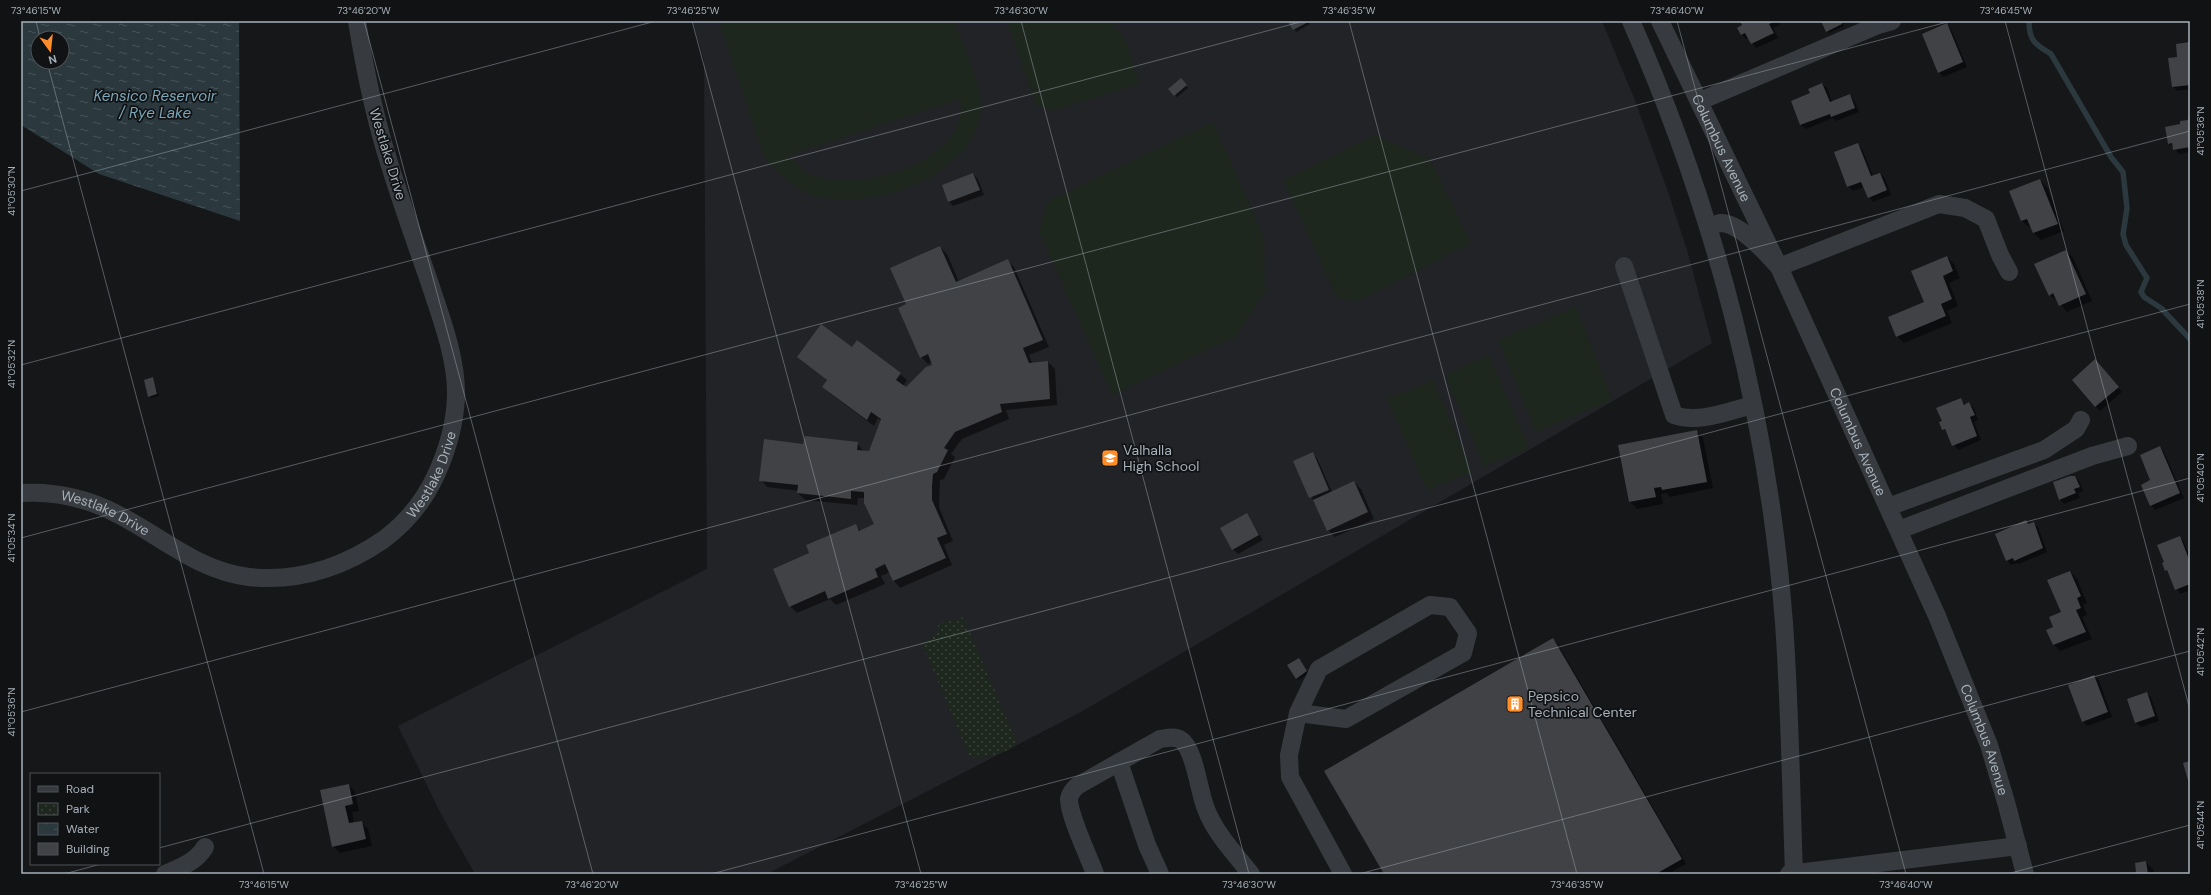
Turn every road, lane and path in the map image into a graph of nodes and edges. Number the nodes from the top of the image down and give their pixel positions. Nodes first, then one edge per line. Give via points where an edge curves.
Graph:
1 (357, 21) edge
2 (1631, 21) edge
3 (1660, 21) edge
4 (1892, 21) edge
5 (1700, 101) junction
6 (1708, 227) junction
7 (1624, 266) dead end
8 (1779, 268) junction
9 (2009, 272) dead end
10 (1753, 405) junction
11 (2081, 420) dead end
12 (2128, 446) dead end
13 (21, 493) edge
14 (1888, 507) junction
15 (1899, 530) junction
16 (1298, 713) junction
17 (1119, 762) junction
18 (2018, 846) junction
19 (206, 847) dead end
20 (1905, 867) edge
21 (1881, 868) edge
22 (165, 874) edge
23 (1095, 874) edge
24 (1160, 874) edge
25 (1252, 874) edge
26 (1343, 874) edge
27 (1792, 874) edge
28 (2024, 874) edge

1 - 13 street, Westlake Drive via 365,72 381,138 438,307 453,368 456,395 448,443 429,489 413,512 392,533 368,550 344,562 315,573 289,578 264,578 235,575 211,568 93,502 41,492
2 - 6 street via 1668,110
3 - 5 street, Columbus Avenue
4 - 5 street
5 - 8 street, Columbus Avenue
6 - 8 street via 1720,223 1730,225 1757,244
6 - 10 street via 1736,326
7 - 10 street via 1674,415 1685,419 1701,418
8 - 9 street via 1939,204 1965,208 1986,219
8 - 14 street, Columbus Avenue
10 - 27 street via 1773,523 1784,623
11 - 14 street via 2076,429 2044,450
12 - 15 street via 2092,456
14 - 15 street, Columbus Avenue
15 - 18 street, Columbus Avenue via 1978,713
16 - 16 street via 1346,719 1463,653 1468,633 1450,607 1430,606 1319,669
16 - 26 street via 1290,755 1290,777
17 - 23 street via 1077,786 1069,800
17 - 24 street via 1147,845
17 - 25 street via 1160,739 1173,737 1181,740 1188,749 1205,808 1214,826
18 - 20 street
18 - 28 street, Columbus Avenue
19 - 22 street via 192,862
20 - 21 street
21 - 27 street

